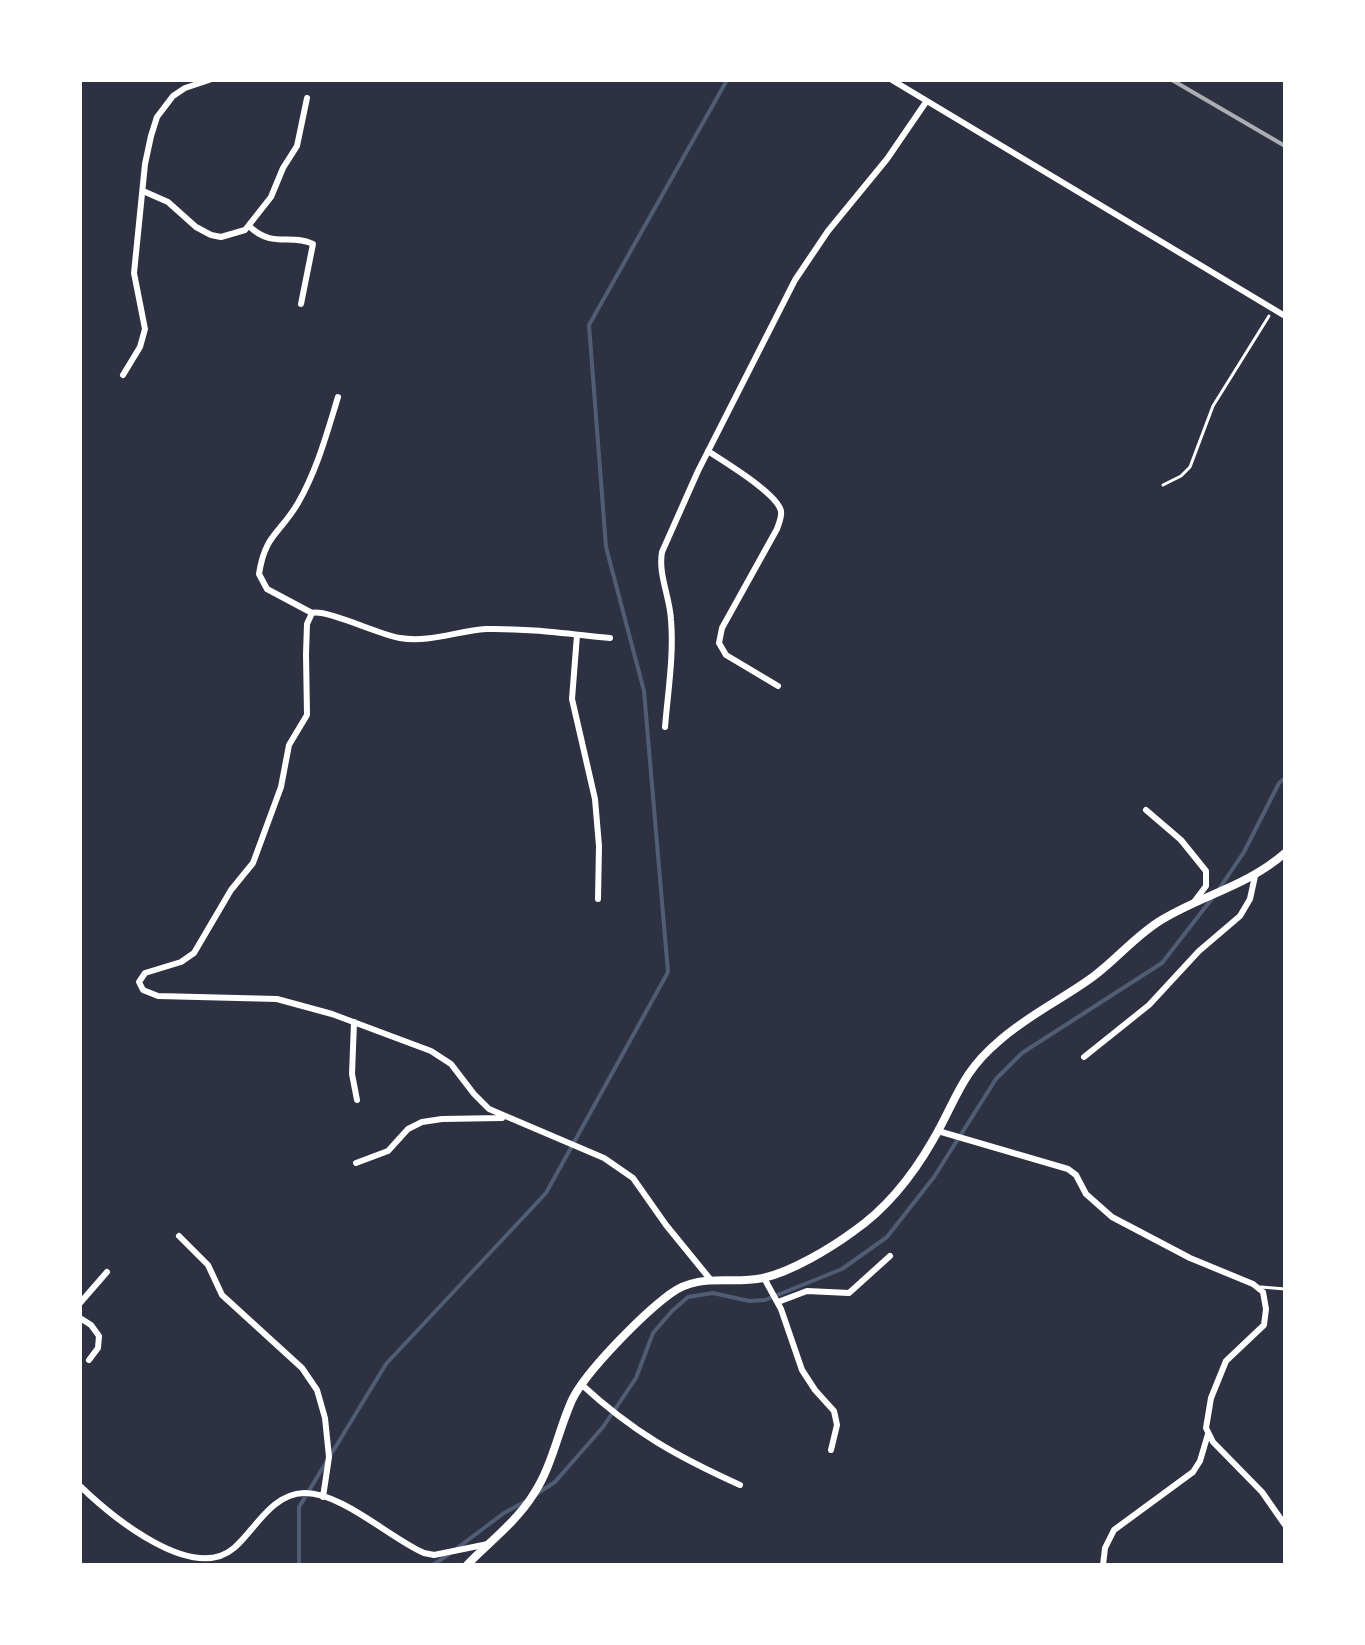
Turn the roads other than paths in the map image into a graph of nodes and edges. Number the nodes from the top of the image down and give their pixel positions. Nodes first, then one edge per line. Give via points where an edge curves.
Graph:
1 (209, 80) edge
2 (892, 80) edge
3 (307, 98) dead end
4 (926, 102) junction
5 (143, 191) junction
6 (249, 226) junction
7 (301, 304) dead end
8 (1285, 316) edge
9 (123, 375) dead end
10 (338, 397) dead end
11 (708, 451) junction
12 (312, 613) junction
13 (577, 635) junction
14 (610, 638) dead end
15 (778, 686) dead end
16 (665, 727) dead end
17 (1146, 810) dead end
18 (1285, 853) edge
19 (1255, 876) junction
20 (598, 899) dead end
21 (1192, 905) junction
22 (354, 1022) junction
23 (1084, 1057) dead end
24 (357, 1100) dead end
25 (505, 1118) junction
26 (938, 1131) junction
27 (356, 1163) dead end
28 (179, 1236) dead end
29 (890, 1256) dead end
30 (107, 1272) dead end
31 (764, 1278) junction
32 (710, 1279) junction
33 (1258, 1287) junction
34 (1285, 1289) edge
35 (778, 1302) junction
36 (80, 1303) edge
37 (80, 1318) edge
38 (89, 1360) dead end
39 (581, 1384) junction
40 (1208, 1434) junction
41 (831, 1450) dead end
42 (740, 1485) dead end
43 (80, 1486) edge
44 (323, 1497) junction
45 (1285, 1525) edge
46 (488, 1544) junction
47 (467, 1565) edge
48 (1103, 1565) edge

1 - 5 street via 185,88 165,104 151,136
2 - 4 street
3 - 6 street via 297,146
4 - 8 street
4 - 11 street via 807,260
5 - 6 street via 168,202 211,235 241,233
5 - 9 street via 134,273 145,329
6 - 7 street via 266,239 313,244
10 - 12 street via 312,474 265,547 259,574 273,593
11 - 15 street via 780,507 777,529 722,628 719,643 726,655
11 - 16 street via 661,559 672,638
12 - 13 street via 323,611 408,639 486,629
12 - 22 street via 307,624 307,715 289,745 281,787 253,863 194,953 145,973 139,982 143,990 158,996 277,999
13 - 14 street
13 - 20 street via 572,699 595,799
17 - 21 street via 1206,871 1206,886
18 - 19 street
19 - 21 street
19 - 23 street via 1240,916 1149,1005
21 - 26 street via 1154,924 1092,978 997,1042 962,1081
22 - 24 street
22 - 25 street via 443,1057 481,1102
25 - 27 street via 422,1122 388,1151
25 - 32 street via 584,1148 633,1178
26 - 31 street via 910,1175 875,1214 841,1240
26 - 33 street via 1068,1169 1097,1206 1121,1223
28 - 44 street via 208,1265 222,1295 302,1368 317,1390 329,1457
29 - 35 street via 849,1293 807,1291
30 - 36 street
31 - 32 street
31 - 35 street
32 - 39 street via 670,1294
33 - 34 lane
33 - 40 street via 1266,1302 1264,1325 1232,1353 1221,1371 1206,1421
35 - 41 street via 802,1370 837,1419
37 - 38 street via 99,1336
39 - 42 street via 658,1446
39 - 46 street via 532,1497
40 - 45 street
40 - 48 street via 1193,1472 1114,1530
43 - 44 street via 151,1540 199,1559 233,1549 284,1498 308,1492
44 - 46 street via 424,1553
46 - 47 street

